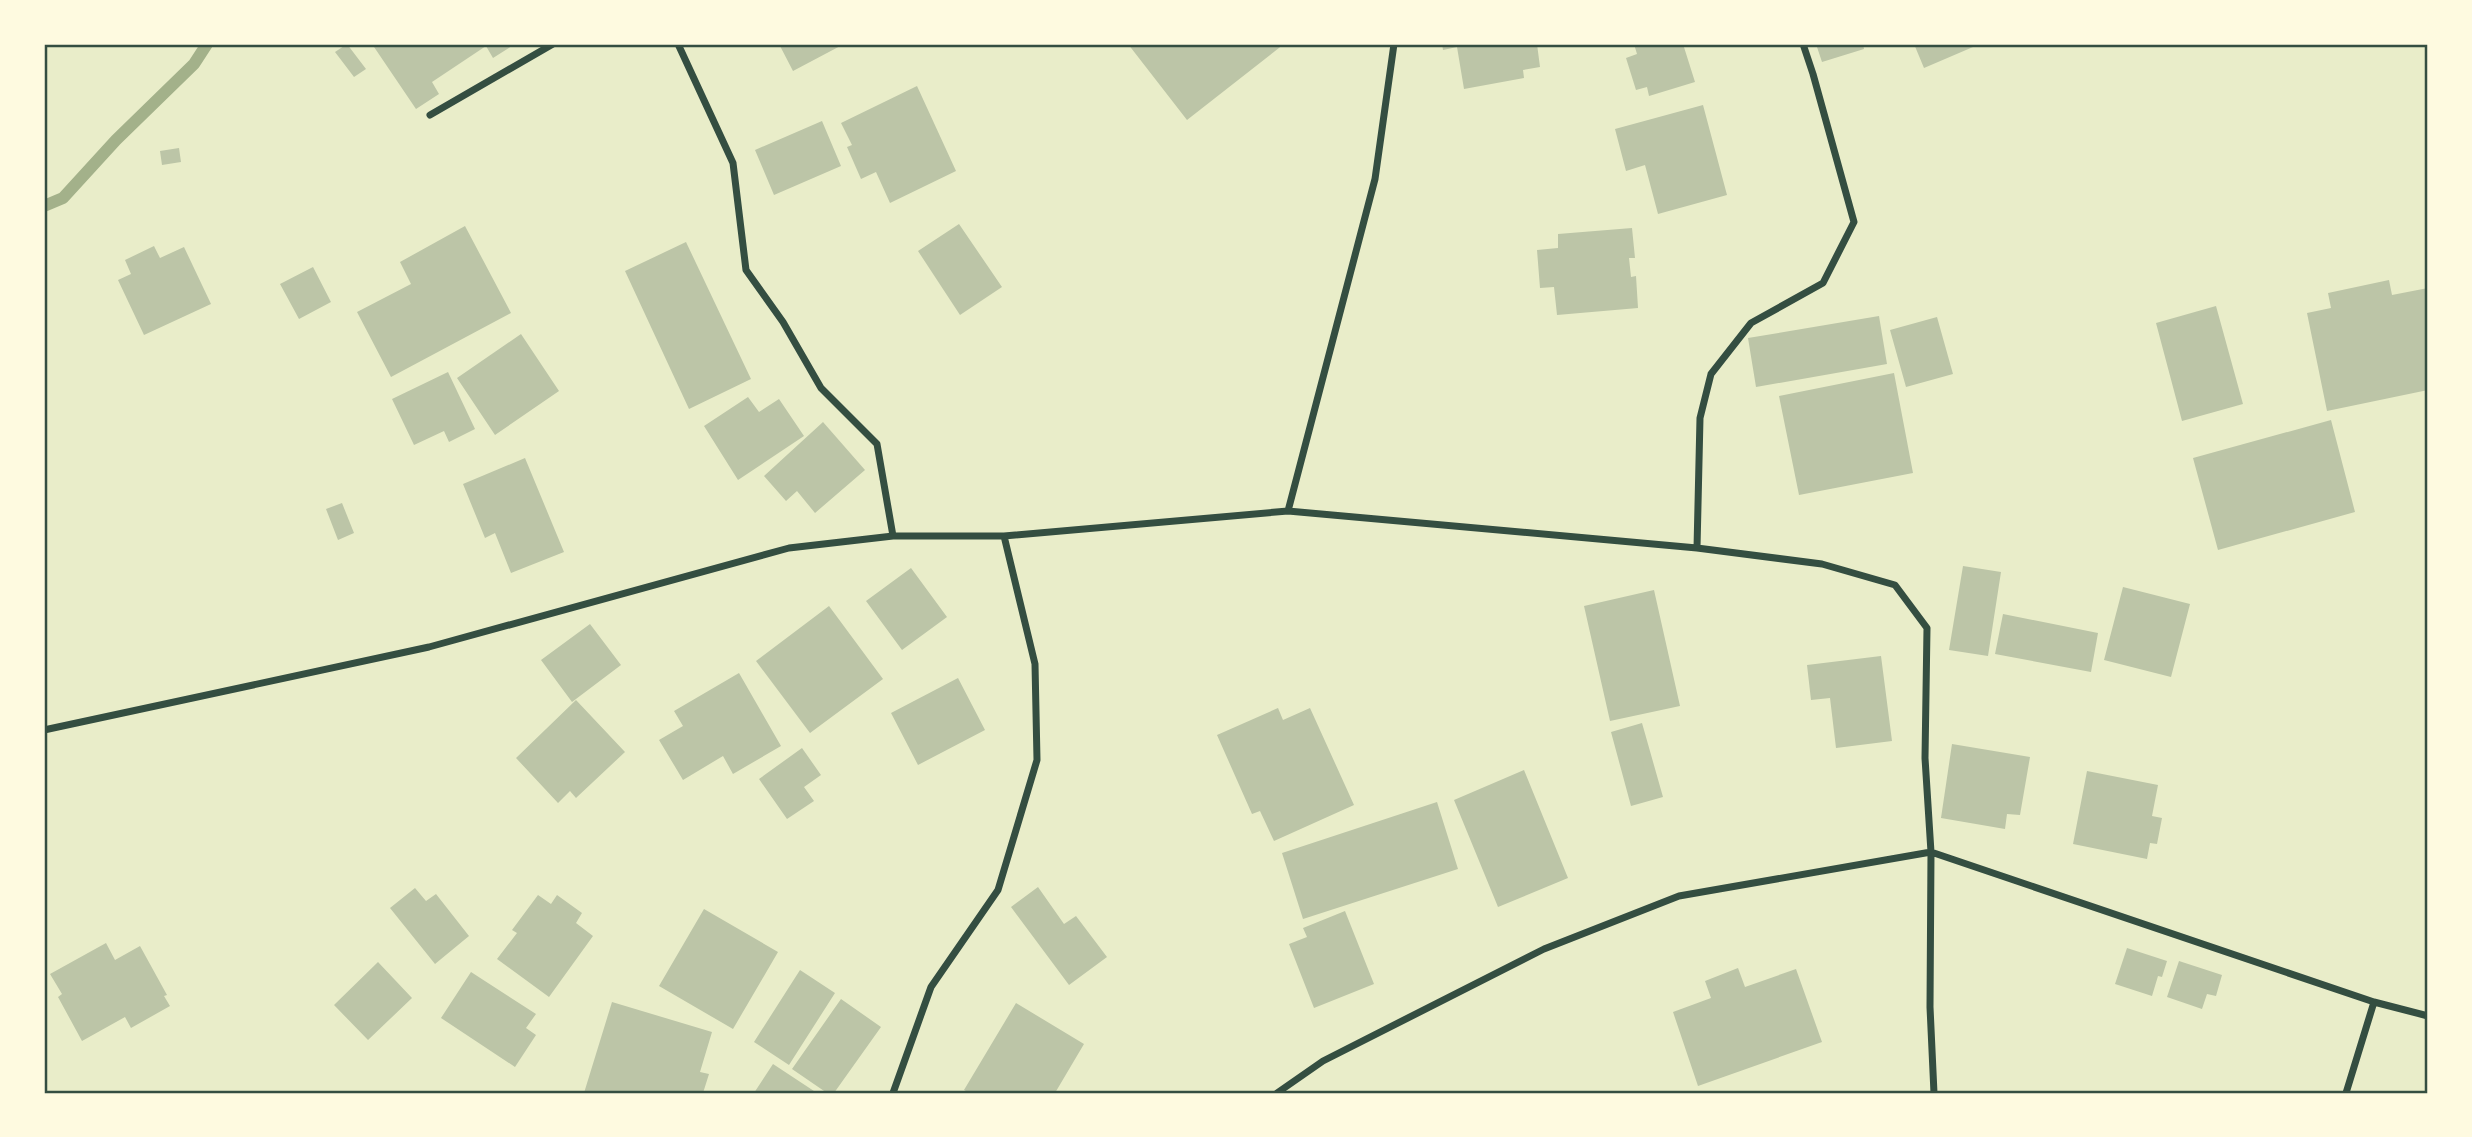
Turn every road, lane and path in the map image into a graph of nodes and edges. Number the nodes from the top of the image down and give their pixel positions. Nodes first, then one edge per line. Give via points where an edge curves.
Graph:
1 (553, 44) edge
2 (676, 44) edge
3 (1394, 44) edge
4 (1803, 44) edge
5 (430, 115) dead end
6 (1287, 511) junction
7 (893, 536) junction
8 (1004, 536) junction
9 (1697, 548) junction
10 (44, 730) edge
11 (1931, 852) junction
12 (2374, 1002) junction
13 (2428, 1016) edge
14 (893, 1093) edge
15 (1277, 1093) edge
16 (1934, 1093) edge
17 (2346, 1093) edge

1 - 5 street
2 - 7 street via 733,163 746,270 821,388 877,444
3 - 6 street via 1375,179
4 - 9 street via 1854,222 1823,284 1751,323 1711,374 1700,418
6 - 8 street
6 - 9 street
7 - 8 street
7 - 10 street via 789,548 429,648
8 - 14 street via 1035,664 1037,760 998,891 931,987
9 - 11 street via 1822,564 1895,585 1927,628 1925,758
11 - 12 street
11 - 15 street via 1679,896 1544,949 1323,1061
11 - 16 street
12 - 13 street
12 - 17 street

